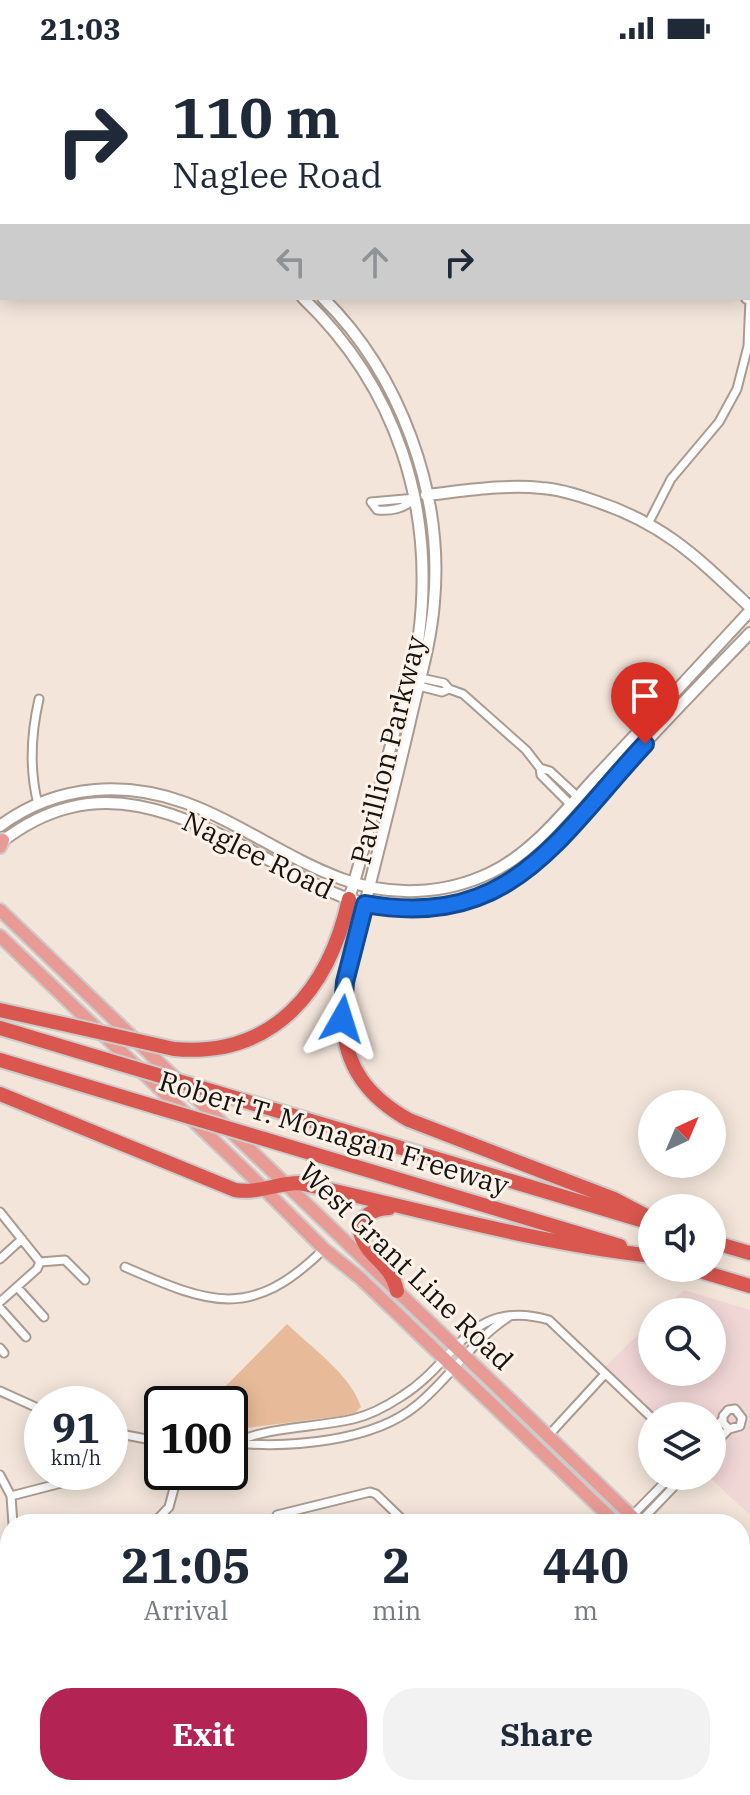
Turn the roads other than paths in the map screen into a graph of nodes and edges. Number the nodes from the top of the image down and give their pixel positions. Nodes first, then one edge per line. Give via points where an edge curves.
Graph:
1 (305, 300) edge
2 (325, 300) edge
3 (749, 300) edge
4 (421, 497) junction
5 (649, 522) junction
6 (750, 609) edge
7 (750, 633) edge
8 (420, 682) junction
9 (39, 699) dead end
10 (574, 801) junction
11 (38, 804) junction
12 (0, 826) edge
13 (1, 844) edge
14 (354, 883) junction
15 (369, 886) junction
16 (349, 899) junction
17 (365, 904) junction
18 (0, 910) edge
19 (0, 936) edge
20 (0, 1010) edge
21 (0, 1028) edge
22 (0, 1060) edge
23 (0, 1094) edge
24 (284, 1183) junction
25 (263, 1188) junction
26 (398, 1207) junction
27 (0, 1212) edge
28 (638, 1213) edge
29 (638, 1217) edge
30 (22, 1239) junction
31 (726, 1246) edge
32 (324, 1249) junction
33 (638, 1252) edge
34 (358, 1253) junction
35 (750, 1253) edge
36 (638, 1254) edge
37 (0, 1259) edge
38 (40, 1262) junction
39 (125, 1267) dead end
40 (726, 1279) edge
41 (85, 1280) dead end
42 (750, 1286) edge
43 (17, 1287) junction
44 (397, 1291) junction
45 (0, 1302) edge
46 (0, 1308) edge
47 (44, 1317) dead end
48 (26, 1337) dead end
49 (460, 1351) junction
50 (448, 1363) junction
51 (605, 1374) junction
52 (0, 1391) edge
53 (24, 1402) edge
54 (638, 1405) edge
55 (726, 1411) edge
56 (726, 1425) edge
57 (729, 1429) junction
58 (726, 1432) edge
59 (248, 1436) edge
60 (548, 1436) junction
61 (248, 1444) edge
62 (0, 1475) edge
63 (34, 1490) edge
64 (174, 1490) edge
65 (660, 1490) edge
66 (669, 1490) edge
67 (11, 1496) junction
68 (12, 1514) edge
69 (162, 1514) edge
70 (281, 1514) edge
71 (396, 1514) edge
72 (607, 1514) edge
73 (627, 1514) edge
74 (641, 1514) edge
75 (644, 1514) edge

1 - 4 main road, Pavillion Parkway via 367,375
2 - 4 main road, Pavillion Parkway via 355,333 389,387 410,435
3 - 5 street via 748,346 737,389 719,422 671,479
4 - 4 street via 389,502 371,502 377,510 390,511
4 - 5 main road via 543,488
4 - 8 main road, Pavillion Parkway via 435,564 435,600
4 - 14 main road, Pavillion Parkway via 418,643
5 - 6 main road via 689,551
6 - 10 main road, Naglee Road
7 - 17 main road, Naglee Road via 582,817 511,882 435,907
8 - 10 street via 468,698 540,768 550,771
8 - 15 main road, Pavillion Parkway
9 - 11 street via 31,756
10 - 15 main road, Naglee Road via 518,855 470,882 408,892
11 - 12 main road, Naglee Road
11 - 14 main road, Naglee Road via 82,791 152,791 185,801
13 - 16 main road, Naglee Road via 42,817 80,806 148,806 190,821
14 - 15 main road, Naglee Road
14 - 16 main road, Pavillion Parkway
15 - 17 main road, Pavillion Parkway
16 - 17 main road, Naglee Road
16 - 20 highway, bridge via 324,969 307,995 272,1028 235,1044 174,1049
17 - 28 highway via 345,982 342,1019 351,1064 371,1094 409,1120
18 - 24 main road, West Grant Line Road
19 - 25 main road, West Grant Line Road
21 - 29 highway, Robert T. Monagan Freeway, bridge
22 - 33 highway, Robert T. Monagan Freeway, bridge
23 - 25 highway via 227,1188
24 - 25 highway
24 - 26 highway
24 - 34 main road, West Grant Line Road
25 - 32 main road, West Grant Line Road
26 - 36 highway
26 - 44 highway via 371,1212 360,1232 371,1253 394,1275
27 - 30 street
30 - 37 street
30 - 38 street
31 - 35 highway
32 - 34 main road
32 - 39 street via 281,1286 236,1299 189,1294
32 - 50 main road, West Grant Line Road
34 - 44 main road, West Grant Line Road
38 - 41 street via 65,1260
38 - 43 street
40 - 42 highway
43 - 45 street
43 - 47 street
44 - 49 main road, West Grant Line Road
46 - 48 street
49 - 50 street
49 - 50 street
49 - 51 street via 512,1315 532,1316 549,1320
49 - 60 main road, West Grant Line Road
50 - 59 street via 403,1396 356,1419
50 - 61 street via 417,1405 382,1426 325,1440
50 - 72 main road, West Grant Line Road
51 - 54 street
51 - 60 street
52 - 53 street
55 - 57 street via 741,1414 740,1426
56 - 57 street
57 - 58 street
60 - 73 main road, West Grant Line Road
62 - 67 street
63 - 67 street
64 - 69 street
65 - 74 street
66 - 75 street
67 - 68 street
70 - 71 street via 362,1492 376,1494

